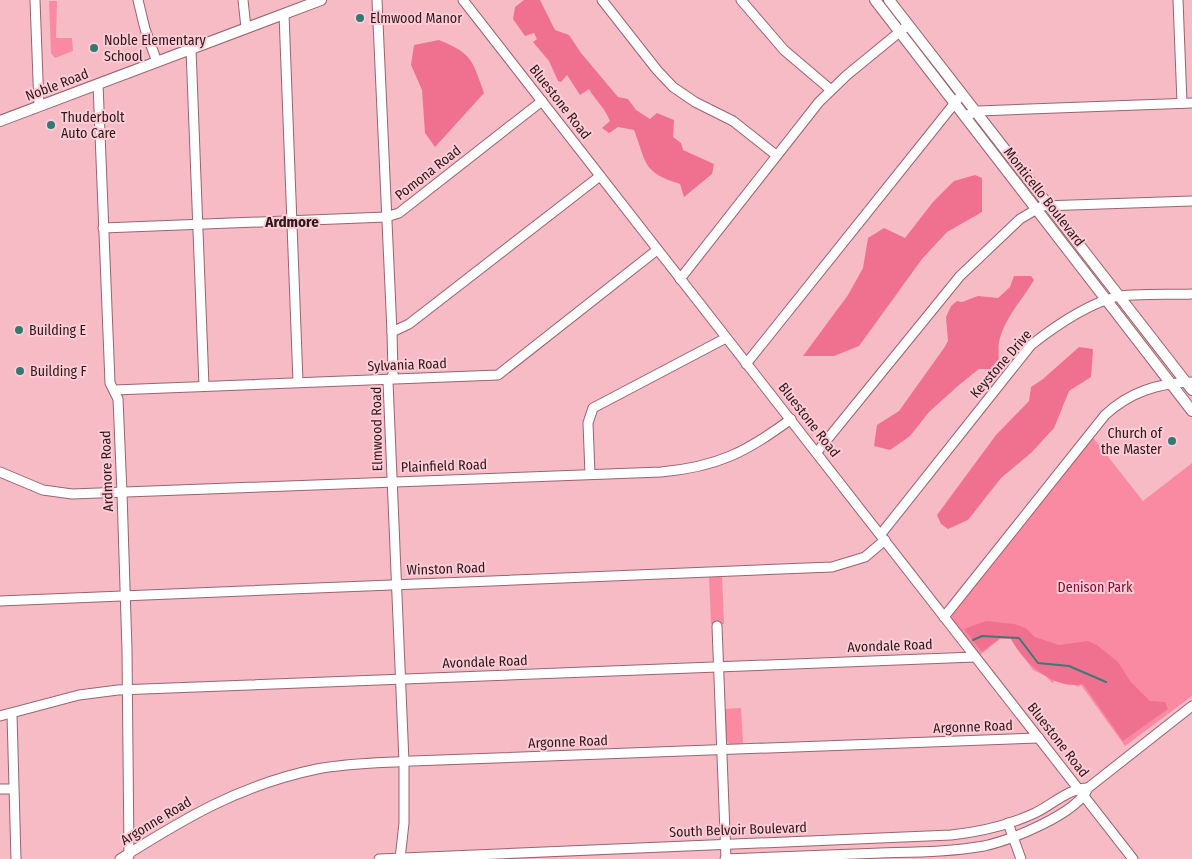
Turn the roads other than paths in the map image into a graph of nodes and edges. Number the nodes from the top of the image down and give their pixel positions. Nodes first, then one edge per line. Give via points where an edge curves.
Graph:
1 (35, 0) edge
2 (138, 0) edge
3 (243, 0) edge
4 (321, 0) edge
5 (377, 0) edge
6 (462, 0) edge
7 (602, 0) edge
8 (740, 0) edge
9 (875, 0) edge
10 (889, 0) edge
11 (1178, 0) edge
12 (284, 14) junction
13 (908, 25) junction
14 (246, 28) junction
15 (899, 32) junction
16 (191, 50) junction
17 (157, 62) junction
18 (98, 84) junction
19 (831, 90) junction
20 (962, 94) junction
21 (542, 101) junction
22 (1192, 102) edge
23 (954, 103) junction
24 (1182, 103) junction
25 (39, 106) junction
26 (975, 112) junction
27 (964, 116) junction
28 (0, 121) edge
29 (776, 155) junction
30 (600, 176) junction
31 (1192, 201) edge
32 (1043, 207) junction
33 (386, 217) junction
34 (292, 221) junction
35 (198, 225) junction
36 (103, 228) junction
37 (657, 250) junction
38 (680, 279) junction
39 (1192, 294) edge
40 (1121, 297) junction
41 (1107, 301) junction
42 (392, 332) junction
43 (726, 338) junction
44 (746, 364) junction
45 (390, 379) junction
46 (298, 382) junction
47 (1171, 383) junction
48 (1190, 385) edge
49 (204, 386) junction
50 (114, 390) junction
51 (1192, 411) edge
52 (791, 419) junction
53 (817, 452) junction
54 (0, 472) edge
55 (590, 474) junction
56 (392, 482) junction
57 (122, 492) junction
58 (883, 537) junction
59 (396, 584) junction
60 (126, 596) junction
61 (0, 601) edge
62 (944, 617) junction
63 (718, 626) dead end
64 (975, 657) junction
65 (718, 667) junction
66 (400, 679) junction
67 (127, 690) junction
68 (1192, 706) edge
69 (12, 715) junction
70 (0, 716) edge
71 (1039, 738) junction
72 (722, 750) junction
73 (404, 762) junction
74 (0, 789) edge
75 (13, 789) junction
76 (1083, 791) junction
77 (1008, 823) junction
78 (1013, 836) junction
79 (725, 844) junction
80 (129, 856) edge
81 (400, 858) edge
82 (16, 859) edge
83 (120, 859) edge
84 (379, 859) edge
85 (726, 859) edge
86 (1021, 859) edge
87 (1133, 859) edge

1 - 25 street
2 - 17 street
3 - 14 street
4 - 12 main road, Noble Road
5 - 33 street, Elmwood Road
6 - 21 street, Bluestone Road
7 - 29 street via 673,87 689,99 733,121
8 - 19 street via 784,50
9 - 15 main road, Monticello Boulevard
10 - 13 main road, Monticello Boulevard
11 - 24 street
12 - 14 main road, Noble Road
12 - 34 street
13 - 15 street
13 - 20 main road, Monticello Boulevard
14 - 16 main road, Noble Road
15 - 19 street
15 - 23 main road, Monticello Boulevard
16 - 17 main road, Noble Road
16 - 35 street
17 - 18 main road, Noble Road
18 - 25 main road, Noble Road
18 - 36 street, Ardmore Road
19 - 29 street
20 - 23 street
20 - 26 main road, Monticello Boulevard
21 - 30 street, Bluestone Road
21 - 33 street, Pomona Road via 399,213
22 - 24 street
23 - 27 main road, Monticello Boulevard
23 - 44 street
24 - 26 street
25 - 28 main road, Noble Road
26 - 27 street
26 - 32 main road, Monticello Boulevard
27 - 32 main road, Monticello Boulevard
29 - 38 street
30 - 37 street, Bluestone Road
30 - 42 street via 409,324
31 - 32 street
32 - 40 main road, Monticello Boulevard
32 - 41 main road, Monticello Boulevard
32 - 53 street via 1020,219 960,276
33 - 34 street, Pomona Road
33 - 42 street, Elmwood Road
34 - 35 street, Pomona Road
34 - 46 street
35 - 36 street, Pomona Road
35 - 49 street
36 - 50 street, Ardmore Road via 110,383
37 - 38 street, Bluestone Road
37 - 45 street, Sylvania Road via 498,375
38 - 43 street, Bluestone Road
39 - 40 street, Keystone Drive
40 - 41 street, Keystone Drive
40 - 48 main road, Monticello Boulevard
41 - 47 main road, Monticello Boulevard
41 - 58 street, Keystone Drive via 1067,318 1031,346
42 - 45 street, Elmwood Road via 393,375
43 - 44 street, Bluestone Road
43 - 55 street via 593,408 588,424
44 - 52 street, Bluestone Road
45 - 46 street, Sylvania Road
45 - 56 street, Elmwood Road
46 - 49 street, Sylvania Road
47 - 48 street
47 - 51 main road, Monticello Boulevard
47 - 62 street via 1131,396 1096,424
49 - 50 street, Sylvania Road
50 - 57 street, Ardmore Road via 118,399
52 - 53 street, Bluestone Road
52 - 55 street, Plainfield Road via 750,448 710,463 676,470
53 - 58 street, Bluestone Road
54 - 57 street, Plainfield Road via 58,493
55 - 56 street, Plainfield Road
56 - 57 street, Plainfield Road
56 - 59 street, Elmwood Road
57 - 60 street, Ardmore Road
58 - 59 street, Winston Road via 865,557 832,567
58 - 62 street, Bluestone Road
59 - 60 street, Winston Road
59 - 66 street, Elmwood Road
60 - 61 street, Winston Road
60 - 67 street, Ardmore Road
62 - 64 street, Bluestone Road
63 - 65 street
64 - 65 street, Avondale Road
64 - 71 street, Bluestone Road
65 - 66 street, Avondale Road
65 - 72 street
66 - 67 street, Avondale Road
66 - 73 street, Elmwood Road
67 - 69 street, Avondale Road via 79,695
67 - 80 street, Ardmore Road
68 - 76 street, South Belvoir Boulevard
69 - 70 street, Avondale Road
69 - 75 street
71 - 72 street, Argonne Road
71 - 76 street, Bluestone Road
72 - 73 street, Argonne Road
72 - 79 street
73 - 80 street, Argonne Road via 318,769 278,778 208,806
73 - 81 street, Elmwood Road via 404,823
74 - 75 street
75 - 82 street
76 - 77 street, South Belvoir Boulevard
76 - 78 street, South Belvoir Boulevard via 1052,818
76 - 87 street, Bluestone Road
77 - 78 street
77 - 79 street, South Belvoir Boulevard via 952,835
78 - 85 street, South Belvoir Boulevard via 985,846 951,850
78 - 86 street
79 - 81 street, South Belvoir Boulevard
79 - 85 street
80 - 83 street, Argonne Road
81 - 84 street, South Belvoir Boulevard

